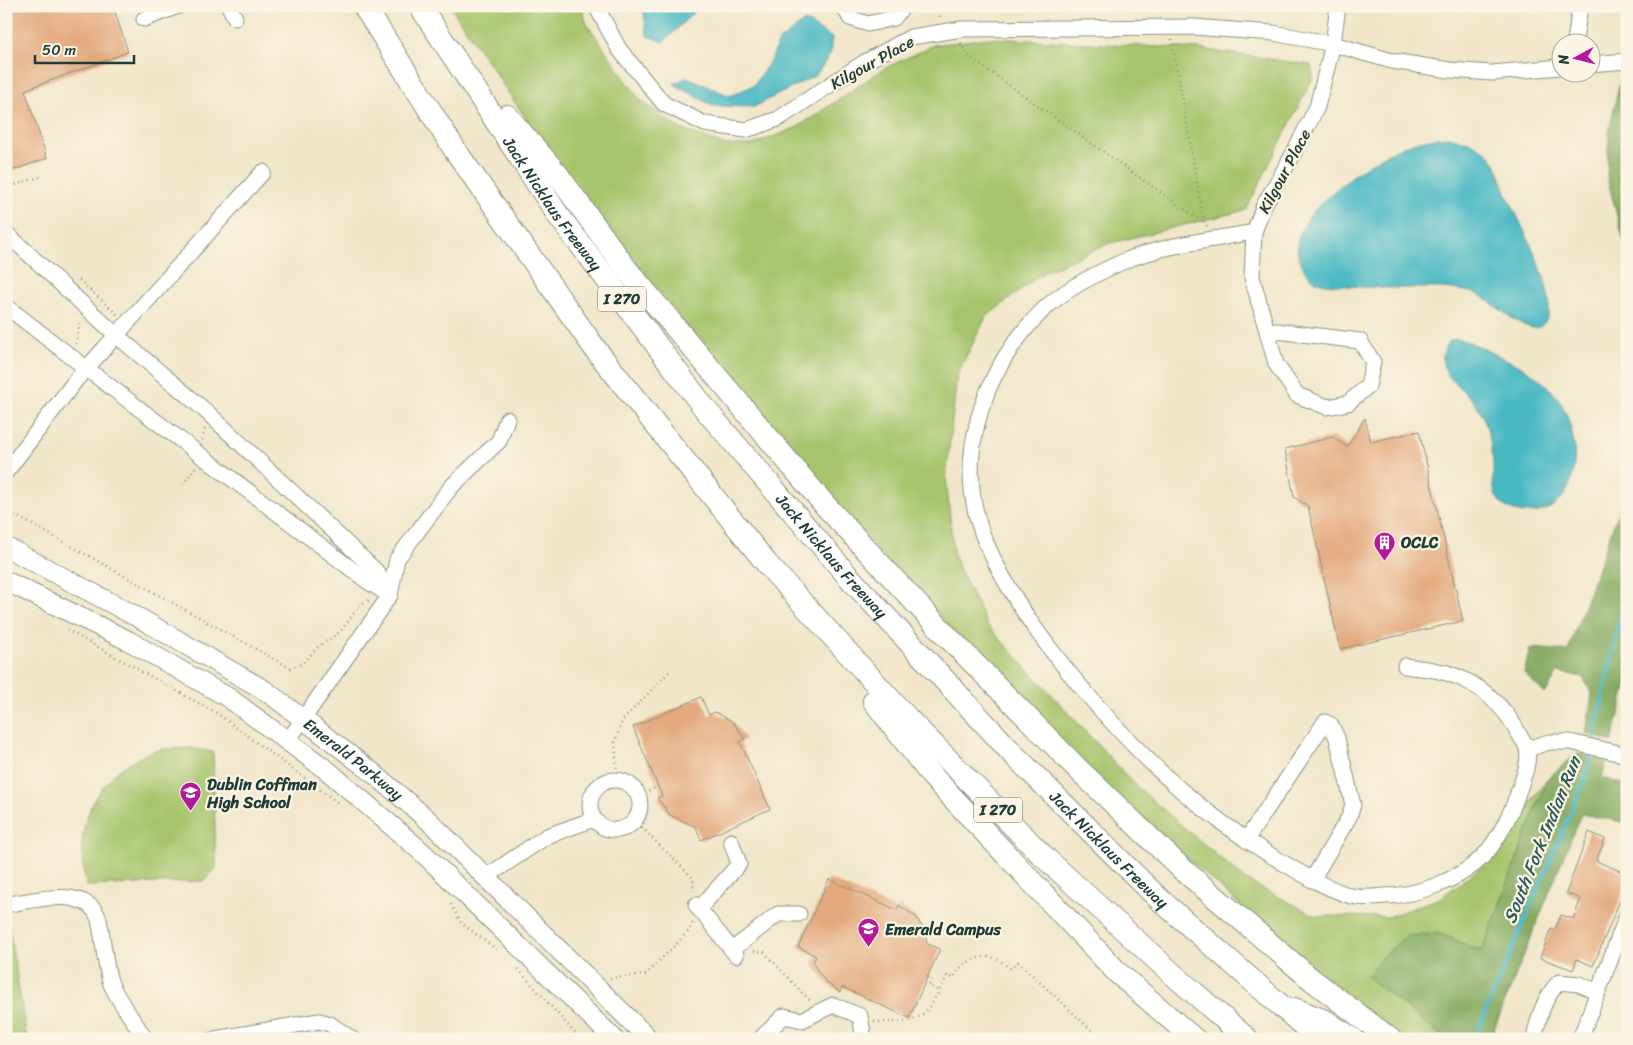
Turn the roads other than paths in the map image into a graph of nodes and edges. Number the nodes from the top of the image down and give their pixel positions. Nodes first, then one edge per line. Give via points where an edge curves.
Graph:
1 (178, 6) edge
2 (364, 6) edge
3 (420, 6) edge
4 (596, 6) edge
5 (844, 6) edge
6 (1338, 6) edge
7 (1580, 6) edge
8 (899, 11) edge
9 (144, 19) dead end
10 (1576, 32) edge
11 (910, 37) junction
12 (1333, 44) junction
13 (1627, 61) edge
14 (457, 63) junction
15 (1600, 63) edge
16 (1550, 68) edge
17 (263, 172) dead end
18 (1254, 232) junction
19 (6, 233) edge
20 (6, 306) edge
21 (1268, 330) junction
22 (116, 334) junction
23 (86, 369) junction
24 (507, 419) dead end
25 (6, 472) edge
26 (6, 548) edge
27 (767, 564) junction
28 (6, 581) edge
29 (390, 595) junction
30 (1405, 666) dead end
31 (303, 719) junction
32 (287, 742) junction
33 (1527, 749) junction
34 (1624, 755) edge
35 (594, 819) dead end
36 (1246, 840) junction
37 (731, 841) dead end
38 (486, 877) junction
39 (1312, 880) junction
40 (6, 905) edge
41 (799, 914) dead end
42 (1627, 916) edge
43 (1598, 992) junction
44 (1274, 1001) junction
45 (145, 1039) edge
46 (215, 1039) edge
47 (352, 1039) edge
48 (614, 1039) edge
49 (649, 1039) edge
50 (760, 1039) edge
51 (864, 1039) edge
52 (1194, 1039) edge
53 (1247, 1039) edge
54 (1319, 1039) edge
55 (1353, 1039) edge
56 (1390, 1039) edge
57 (1534, 1039) edge
58 (1580, 1039) edge

1 - 9 street
2 - 27 highway, I 270 via 455,150 596,350
3 - 14 highway, Jack Nicklaus Freeway / I 270
4 - 11 street, Kilgour Place via 619,50 664,104 705,124 746,130 778,119 863,63
5 - 8 street via 850,18 868,24 894,18
6 - 12 street, Kilgour Place
7 - 10 street
8 - 11 street
11 - 12 street, Kilgour Place via 955,30 1170,27 1273,33
12 - 16 street, Kilgour Place via 1392,61 1449,70 1492,74
12 - 18 street, Kilgour Place via 1317,107 1264,205
13 - 15 street
14 - 44 highway, Jack Nicklaus Freeway / I 270 via 558,215 706,410 847,575 1014,756 1158,898
14 - 56 highway via 557,174 627,270 824,504 943,632 1080,771 1182,868 1312,979
17 - 22 street
18 - 21 street, Kilgour Place via 1252,276
18 - 36 street via 1126,260 1080,283 1044,309 1007,352 988,386 973,442 971,469 973,495 985,542 1020,608 1080,687 1140,754 1213,818
19 - 22 street
20 - 23 street
21 - 21 street, Kilgour Place via 1276,364 1297,395 1326,408 1348,403 1368,386 1373,362 1360,341
22 - 23 street
22 - 29 street via 208,413 376,572
23 - 25 street
23 - 29 street
24 - 29 street via 499,441 451,487 397,559
26 - 31 main road, Emerald Parkway via 141,619 266,692
27 - 52 highway via 932,776 1118,973
27 - 53 highway, I 270 via 908,718 1042,855
28 - 32 main road, Emerald Parkway via 129,641 229,698
29 - 31 street
30 - 33 street via 1448,673 1490,694 1512,719
31 - 32 street
31 - 38 main road, Emerald Parkway via 428,820
32 - 48 main road, Emerald Parkway via 328,771 422,852
33 - 34 street via 1549,742 1570,742
33 - 39 street via 1526,768 1514,808 1486,853 1450,881 1398,896 1353,897
35 - 38 street via 547,836
36 - 39 street
36 - 39 street via 1325,722 1331,725 1353,805
37 - 41 street via 739,864 696,902 740,952 778,914
38 - 49 main road, Emerald Parkway
40 - 45 street via 59,897 75,899 92,908 98,918 111,983
42 - 43 street
43 - 57 street via 1579,984 1559,982 1550,991 1537,1022
43 - 58 street
44 - 54 highway, Jack Nicklaus Freeway / I 270
44 - 55 highway via 1325,1021
46 - 47 street via 319,1021 330,1024
50 - 51 street via 784,1016 802,1020 833,1005 860,1016

